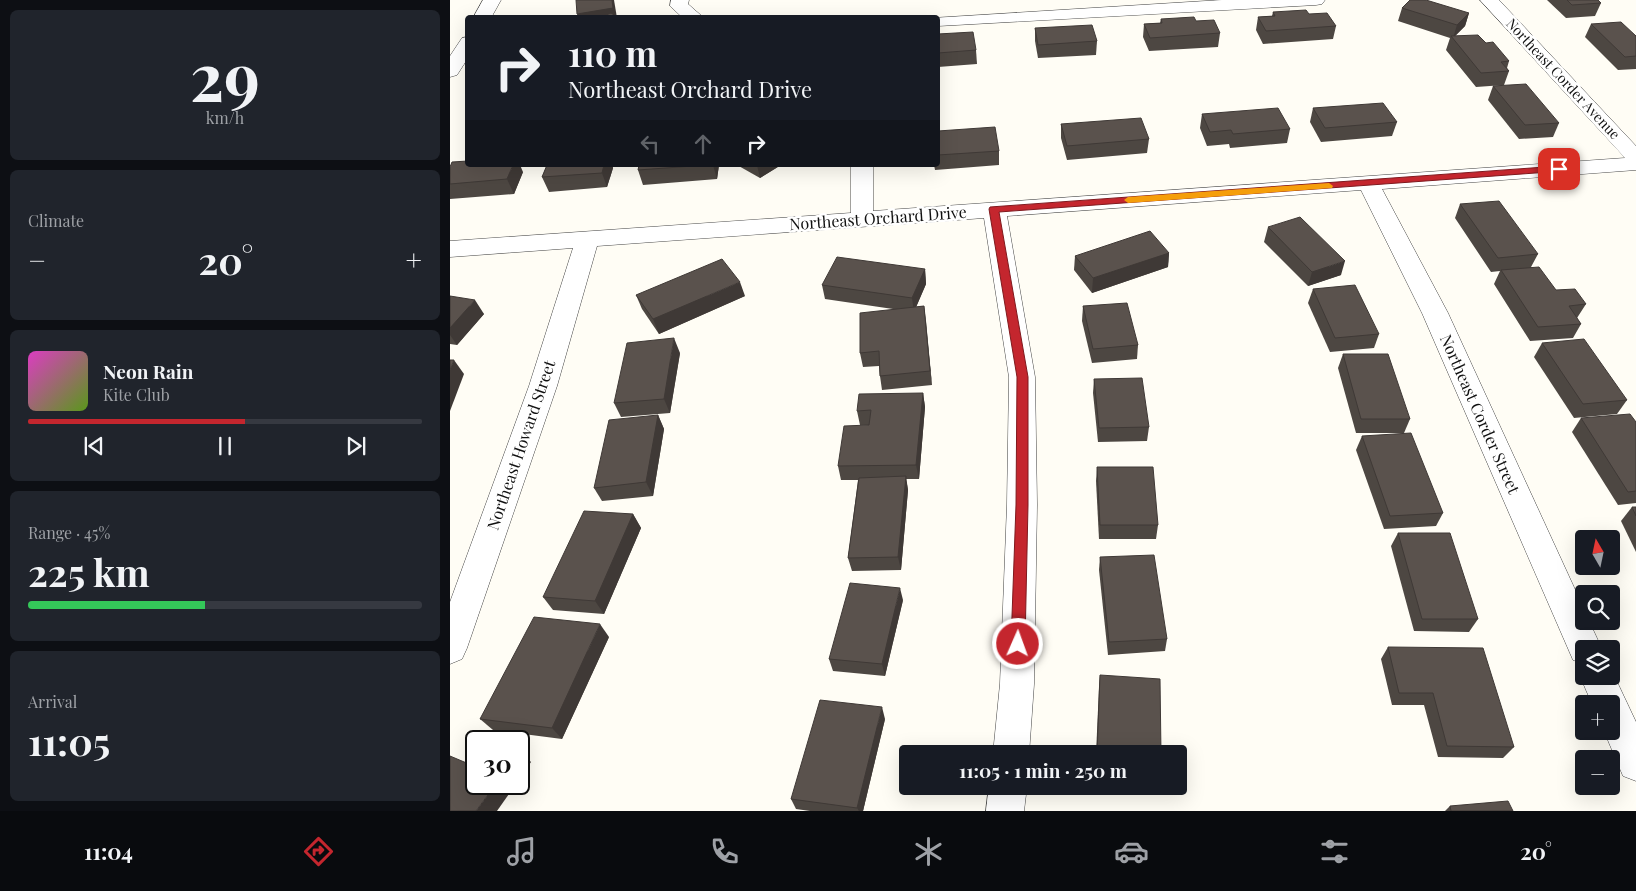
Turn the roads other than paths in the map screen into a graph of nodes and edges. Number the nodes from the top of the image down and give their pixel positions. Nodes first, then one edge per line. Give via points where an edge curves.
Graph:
1 (492, 0) edge
2 (680, 0) edge
3 (1316, 0) edge
4 (1489, 0) edge
5 (484, 15) edge
6 (691, 15) edge
7 (940, 21) edge
8 (465, 47) edge
9 (450, 71) edge
10 (1636, 158) edge
11 (1636, 164) edge
12 (862, 167) edge
13 (1368, 183) junction
14 (994, 209) junction
15 (862, 219) junction
16 (587, 239) junction
17 (450, 249) edge
18 (1581, 640) edge
19 (450, 648) edge
20 (1620, 727) edge
21 (1011, 745) edge
22 (1636, 763) edge
23 (1007, 795) edge
24 (1005, 811) edge

1 - 5 street
2 - 6 street via 679,6
3 - 7 street
4 - 10 street, Northeast Corder Avenue
8 - 9 street
11 - 13 street, Northeast Orchard Drive
12 - 15 street
13 - 14 street, Northeast Orchard Drive
13 - 18 street, Northeast Corder Street via 1435,312
14 - 15 street, Northeast Orchard Drive
14 - 21 street via 1022,377 1017,684
15 - 16 street, Northeast Orchard Drive
16 - 17 street, Northeast Orchard Drive
16 - 19 street, Northeast Howard Street via 543,386
20 - 22 street
23 - 24 street

